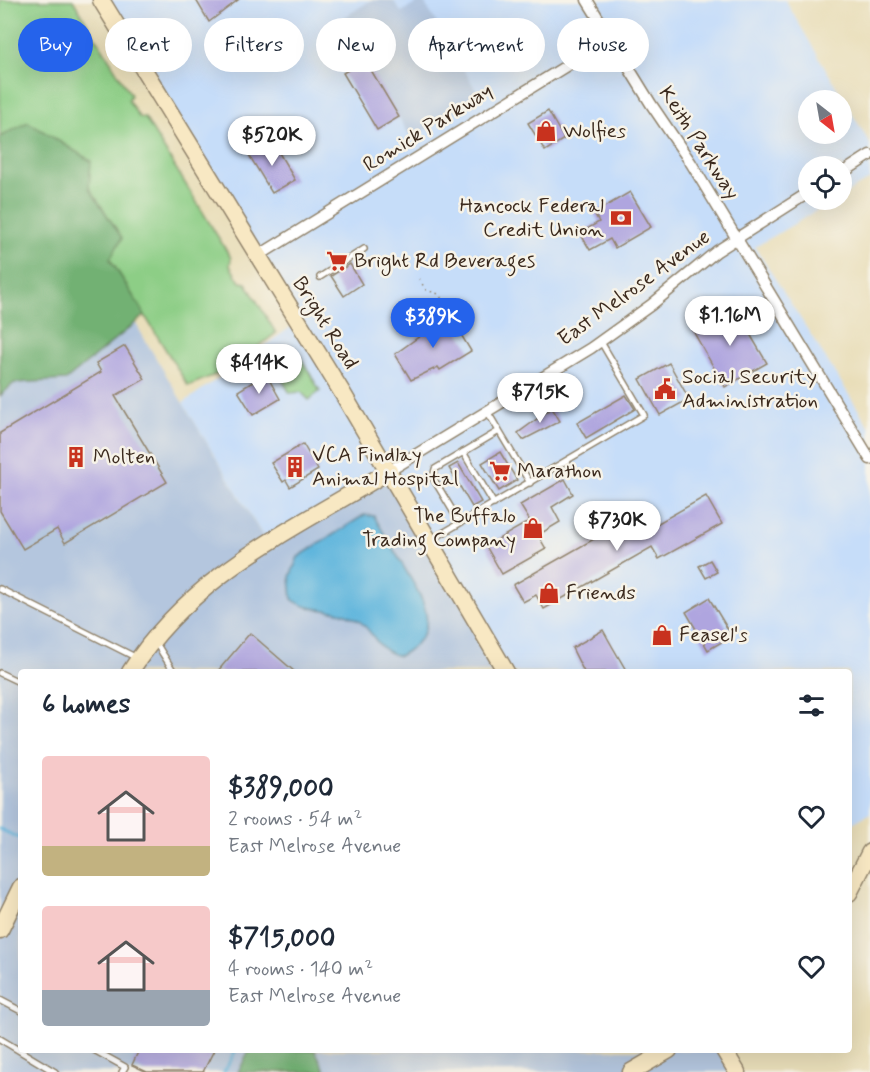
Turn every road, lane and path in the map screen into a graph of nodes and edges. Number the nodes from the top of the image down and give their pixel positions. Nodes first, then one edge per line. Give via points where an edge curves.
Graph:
1 (102, 0) edge
2 (587, 0) edge
3 (598, 18) edge
4 (557, 72) edge
5 (631, 72) edge
6 (870, 155) edge
7 (852, 167) edge
8 (798, 199) edge
9 (736, 237) junction
10 (364, 249) dead end
11 (258, 256) junction
12 (320, 277) dead end
13 (419, 279) dead end
14 (444, 303) dead end
15 (600, 341) junction
16 (487, 411) junction
17 (499, 431) junction
18 (464, 452) junction
19 (870, 459) edge
20 (389, 471) junction
21 (530, 483) junction
22 (494, 504) junction
23 (460, 524) junction
24 (430, 541) junction
25 (0, 589) edge
26 (153, 639) junction
27 (134, 665) edge
28 (172, 669) edge
29 (504, 669) edge
30 (0, 673) edge
31 (18, 682) edge
32 (870, 852) edge
33 (852, 887) edge
34 (18, 893) edge
35 (0, 930) edge
36 (0, 1000) edge
37 (18, 1009) edge
38 (0, 1039) edge
39 (18, 1050) edge
40 (23, 1053) edge
41 (99, 1053) edge
42 (664, 1053) edge
43 (726, 1053) edge
44 (55, 1072) edge
45 (122, 1072) edge
46 (631, 1072) edge
47 (737, 1072) edge

1 - 11 main road, Bright Road
2 - 3 street
4 - 11 street, Romick Parkway
5 - 9 street, Keith Parkway
6 - 7 street
8 - 9 street, East Melrose Avenue
9 - 15 street, East Melrose Avenue
9 - 19 street, Keith Parkway
10 - 12 lane
11 - 20 main road, Bright Road
13 - 14 path via 426,290 439,294
15 - 16 street, East Melrose Avenue
15 - 21 lane via 644,415
16 - 17 lane
16 - 20 street, East Melrose Avenue
17 - 18 lane
17 - 21 lane
18 - 22 lane
18 - 23 lane via 435,469 433,478
20 - 24 main road, Bright Road
20 - 26 main road via 238,560 189,601
21 - 22 lane
22 - 23 lane
23 - 24 lane
24 - 29 main road, Bright Road
25 - 27 lane
26 - 27 main road
26 - 28 lane
30 - 31 lane
32 - 33 main road
34 - 35 main road
36 - 37 lane
38 - 39 lane
40 - 44 lane
41 - 45 lane via 125,1067
42 - 46 main road
43 - 47 main road

